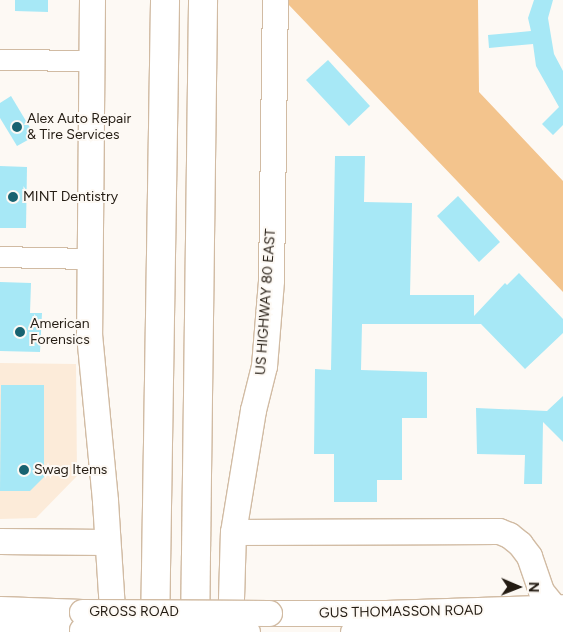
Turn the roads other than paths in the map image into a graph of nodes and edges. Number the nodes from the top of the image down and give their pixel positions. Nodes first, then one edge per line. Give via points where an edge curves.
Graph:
1 (92, 0) edge
2 (165, 0) edge
3 (203, 0) edge
4 (275, 0) edge
5 (0, 60) edge
6 (91, 61) junction
7 (0, 257) edge
8 (89, 259) junction
9 (233, 532) junction
10 (0, 541) edge
11 (107, 542) junction
12 (529, 556) junction
13 (0, 609) edge
14 (269, 613) joint
15 (82, 621) junction
16 (558, 621) edge
17 (505, 625) edge
18 (0, 628) edge
19 (110, 632) edge
20 (155, 632) edge
21 (195, 632) edge
22 (230, 632) edge
23 (247, 632) edge
24 (353, 632) edge

1 - 6 main road
2 - 20 highway
3 - 21 highway
4 - 9 main road, US HIGHWAY 80 EAST via 274,181 266,346
5 - 6 street
6 - 8 main road
7 - 8 street
8 - 11 main road via 91,371
9 - 12 main road via 489,529 509,535
9 - 22 main road, US HIGHWAY 80 EAST
10 - 11 main road
11 - 19 main road via 112,609
12 - 16 main road via 541,591
12 - 17 main road
13 - 15 main road, GROSS ROAD
14 - 15 main road, GROSS ROAD, bridge
14 - 17 main road, GUS THOMASSON ROAD
15 - 18 main road, GROSS ROAD
15 - 23 main road, GROSS ROAD, bridge
16 - 17 main road, GUS THOMASSON ROAD
17 - 24 main road, GUS THOMASSON ROAD

